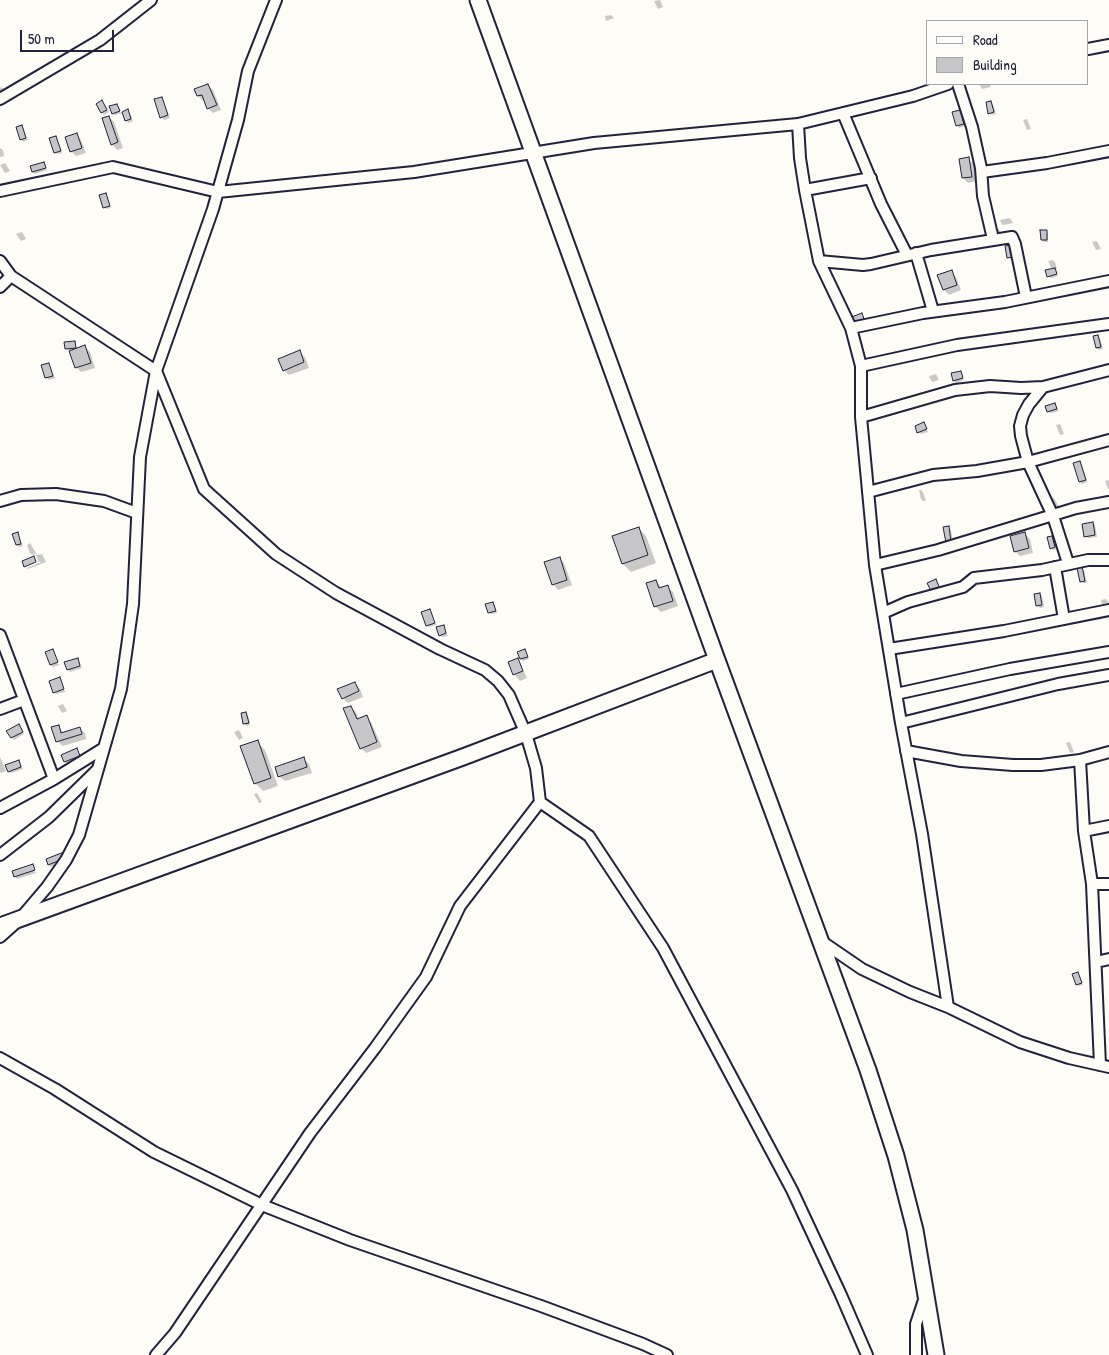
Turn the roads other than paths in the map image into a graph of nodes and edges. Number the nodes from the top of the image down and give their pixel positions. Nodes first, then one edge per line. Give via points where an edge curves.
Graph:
1 (151, 0) edge
2 (276, 0) edge
3 (478, 0) edge
4 (1109, 48) edge
5 (1089, 49) edge
6 (945, 85) edge
7 (958, 85) edge
8 (0, 99) edge
9 (843, 113) junction
10 (798, 124) junction
11 (1109, 151) edge
12 (534, 152) junction
13 (982, 172) junction
14 (871, 178) junction
15 (805, 190) junction
16 (0, 191) edge
17 (218, 192) junction
18 (993, 239) junction
19 (911, 254) junction
20 (0, 261) edge
21 (819, 261) junction
22 (11, 276) junction
23 (1109, 281) edge
24 (0, 287) edge
25 (1026, 297) junction
26 (933, 311) junction
27 (1109, 324) edge
28 (851, 328) junction
29 (861, 366) junction
30 (1109, 370) edge
31 (156, 371) junction
32 (1043, 386) junction
33 (862, 417) junction
34 (1109, 440) edge
35 (1028, 462) junction
36 (868, 492) junction
37 (0, 501) edge
38 (1109, 502) edge
39 (137, 512) junction
40 (1052, 516) junction
41 (1109, 560) edge
42 (1068, 563) junction
43 (875, 565) junction
44 (1055, 567) junction
45 (1109, 610) edge
46 (883, 613) junction
47 (1064, 619) junction
48 (0, 635) edge
49 (888, 650) junction
50 (1109, 652) edge
51 (717, 660) junction
52 (1109, 675) edge
53 (896, 694) junction
54 (24, 700) junction
55 (0, 709) edge
56 (901, 723) junction
57 (526, 734) junction
58 (104, 748) junction
59 (906, 751) junction
60 (1109, 752) edge
61 (1080, 760) junction
62 (98, 769) junction
63 (54, 778) junction
64 (540, 802) junction
65 (0, 808) edge
66 (1109, 826) edge
67 (1084, 831) junction
68 (0, 855) edge
69 (1092, 884) junction
70 (1109, 884) edge
71 (19, 920) junction
72 (0, 926) edge
73 (0, 937) edge
74 (820, 941) junction
75 (1109, 959) edge
76 (1096, 962) junction
77 (948, 1007) junction
78 (0, 1058) edge
79 (1105, 1066) edge
80 (262, 1205) junction
81 (925, 1296) junction
82 (156, 1355) edge
83 (667, 1355) edge
84 (867, 1355) edge
85 (916, 1355) edge
86 (936, 1355) edge

1 - 8 street via 100,40
2 - 17 street via 248,71
3 - 12 main road
4 - 5 street
6 - 9 street
7 - 13 street
9 - 10 street
9 - 14 street
10 - 12 street via 594,143
10 - 15 street
11 - 13 street
12 - 17 street via 414,172
12 - 51 main road
13 - 18 street
14 - 15 street
14 - 19 street via 881,204
15 - 21 street
16 - 17 street via 113,167
17 - 31 street
18 - 19 street
18 - 25 street via 1014,239
19 - 21 street via 863,265
19 - 26 street
20 - 22 street
21 - 28 street
22 - 24 street
22 - 31 street
23 - 25 street
25 - 26 street
26 - 28 street
27 - 29 street via 957,344
28 - 29 street
29 - 33 street
30 - 32 street
31 - 39 street via 140,458
31 - 57 street via 204,489 276,554 336,593 484,670 509,695
32 - 33 street via 955,390
32 - 35 street via 1029,404 1020,426
33 - 36 street
34 - 35 street
35 - 36 street via 933,476
35 - 40 street
36 - 43 street
37 - 39 street via 21,495 56,494 104,501
38 - 40 street
39 - 58 street via 133,604 121,689
40 - 42 street
40 - 43 street
41 - 42 street
42 - 44 street
43 - 46 street
44 - 46 street via 974,578 963,587 908,602
44 - 47 street
45 - 47 street
46 - 49 street
47 - 49 street
48 - 54 street
49 - 53 street
50 - 53 street
51 - 57 main road
51 - 74 main road
52 - 56 street via 1058,684
53 - 56 street
54 - 55 street
54 - 63 street
56 - 59 street
57 - 64 street via 536,768
57 - 71 main road
58 - 62 street
58 - 63 street
59 - 61 street via 1005,765
59 - 77 street
60 - 61 street
61 - 67 street
62 - 68 street via 50,817
62 - 71 street via 79,834 66,860
63 - 65 street
64 - 80 street via 460,906 426,977 310,1133
64 - 84 street via 589,836 663,948 792,1190
66 - 67 street
67 - 69 street
69 - 70 street
69 - 76 street
71 - 72 main road
71 - 73 street
74 - 77 street via 862,969
74 - 81 main road via 896,1156 915,1230
75 - 76 street
76 - 79 street
77 - 79 street via 1020,1042
78 - 80 street via 154,1152
80 - 82 street via 175,1333
80 - 83 street
81 - 85 street via 916,1324
81 - 86 main road

